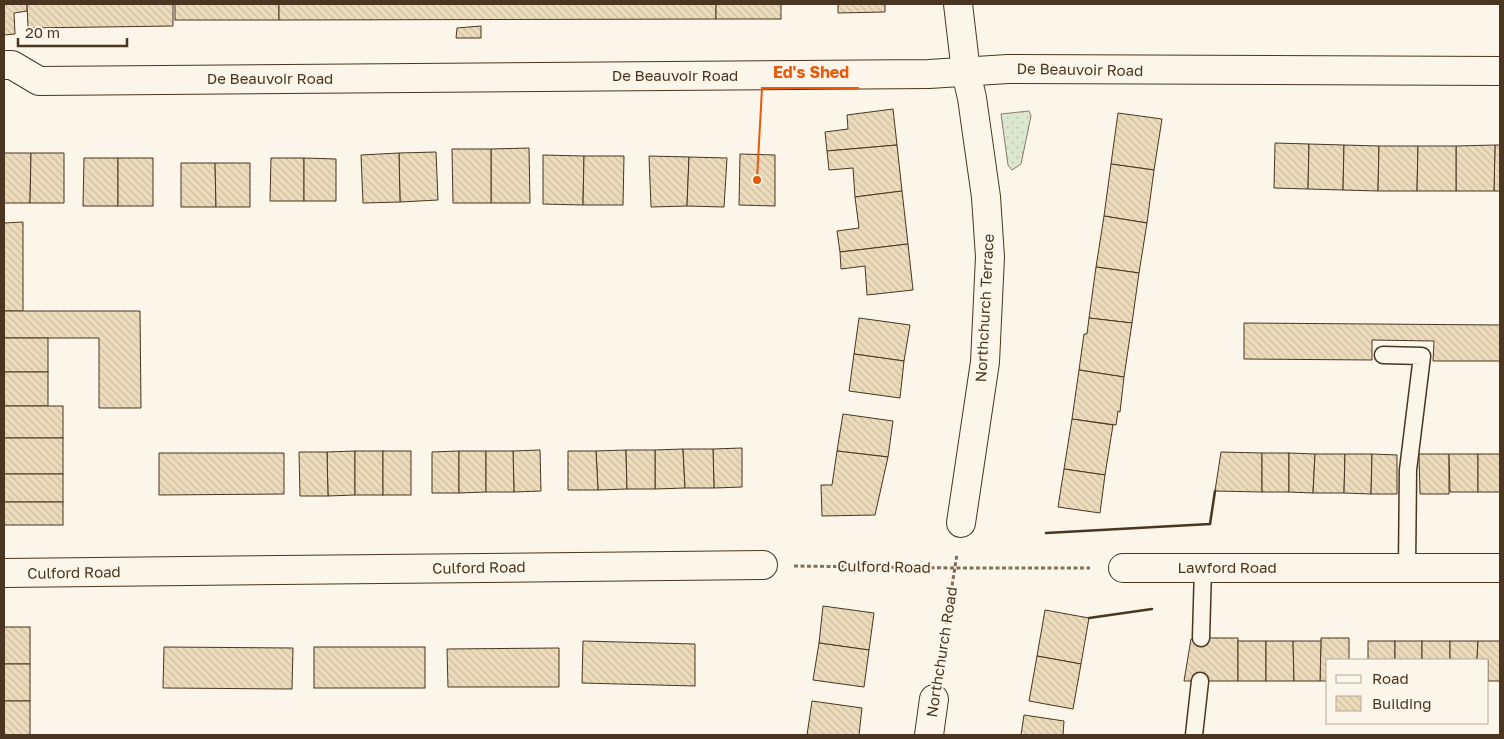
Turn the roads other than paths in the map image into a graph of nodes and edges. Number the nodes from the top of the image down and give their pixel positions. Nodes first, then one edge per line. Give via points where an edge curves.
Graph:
1 (958, 4) edge
2 (4, 65) edge
3 (1500, 71) edge
4 (966, 72) junction
5 (1383, 355) dead end
6 (961, 523) dead end
7 (763, 565) road end
8 (1123, 568) road end
9 (1203, 568) junction
10 (1407, 568) junction
11 (1500, 568) edge
12 (4, 573) edge
13 (1201, 638) dead end
14 (1200, 681) dead end
15 (934, 699) road end
16 (929, 735) edge
17 (1194, 735) edge

1 - 4 street, Northchurch Terrace
2 - 4 street, De Beauvoir Road via 12,65 40,81
3 - 4 street, De Beauvoir Road via 1008,69
4 - 6 street, Northchurch Terrace via 986,197 990,257 985,362
5 - 10 lane via 1422,356 1408,470
7 - 12 street, Culford Road
8 - 9 street, Lawford Road
9 - 10 street, Lawford Road
9 - 13 lane
10 - 11 street, Lawford Road
14 - 17 lane
15 - 16 street, Northchurch Road

